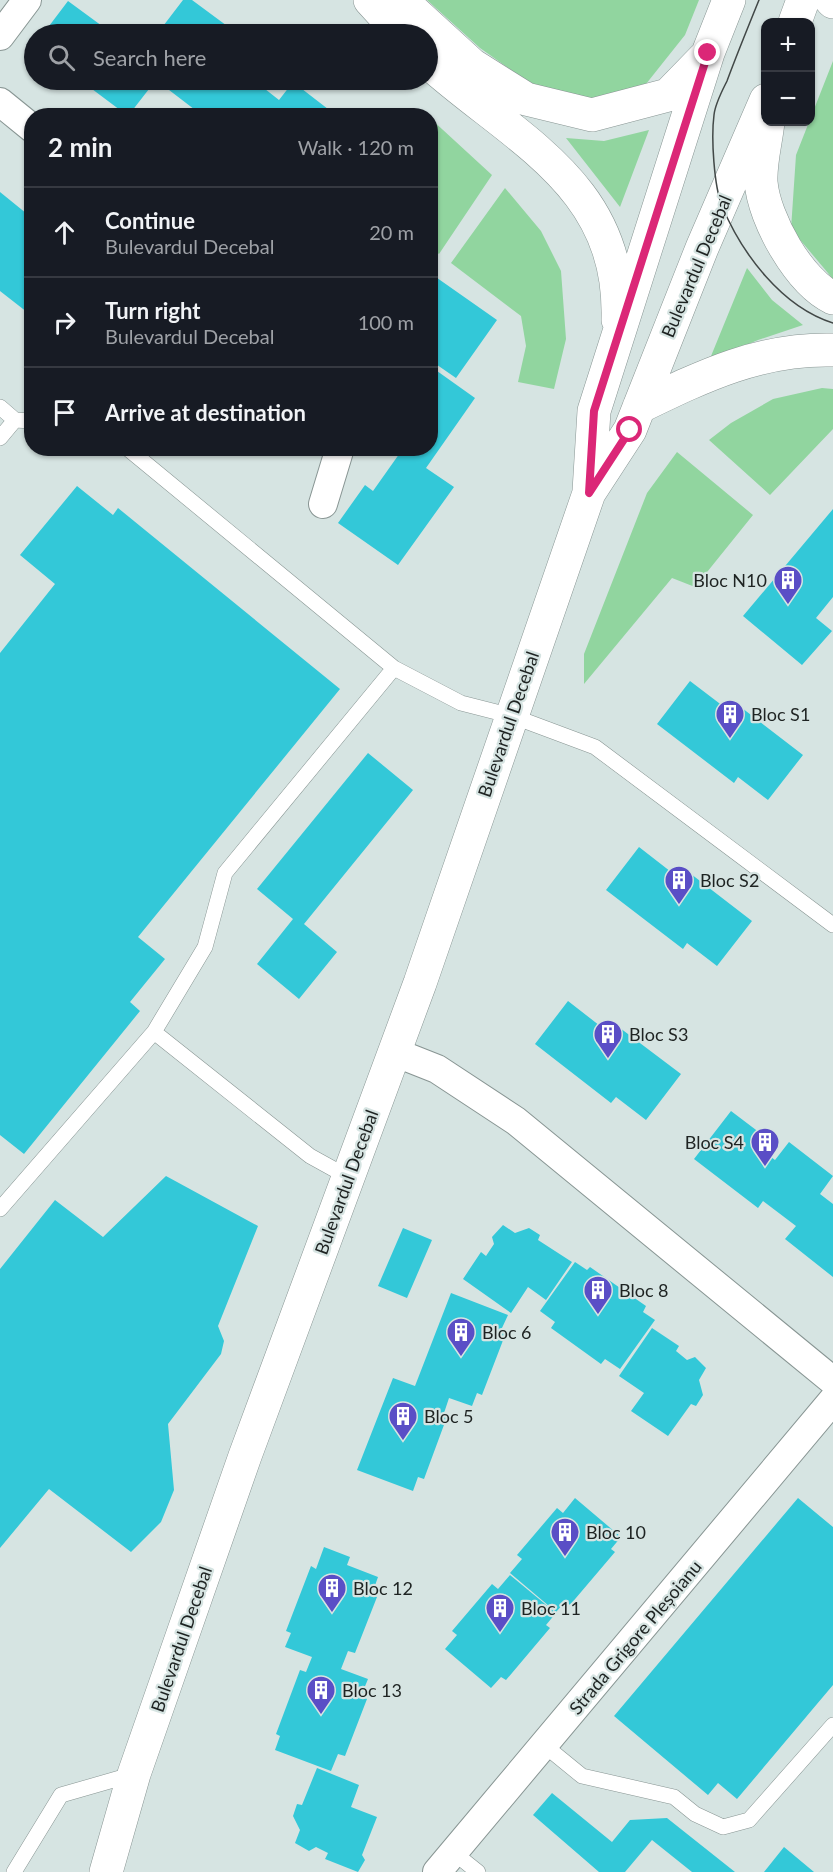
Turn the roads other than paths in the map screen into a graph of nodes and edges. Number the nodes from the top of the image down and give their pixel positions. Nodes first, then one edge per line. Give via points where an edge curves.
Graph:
1 (27, 0) edge
2 (370, 0) edge
3 (400, 0) edge
4 (729, 0) edge
5 (803, 0) edge
6 (796, 18) edge
7 (392, 24) edge
8 (427, 24) edge
9 (438, 34) edge
10 (0, 36) edge
11 (708, 53) junction
12 (438, 70) edge
13 (0, 102) edge
14 (761, 109) edge
15 (24, 122) edge
16 (768, 126) edge
17 (833, 298) edge
18 (617, 343) junction
19 (833, 350) edge
20 (639, 406) junction
21 (0, 407) edge
22 (15, 420) junction
23 (24, 421) edge
24 (0, 438) edge
25 (137, 456) edge
26 (338, 456) edge
27 (589, 493) junction
28 (323, 504) dead end
29 (394, 668) junction
30 (512, 716) junction
31 (833, 925) edge
32 (154, 1032) junction
33 (394, 1052) junction
34 (348, 1177) junction
35 (0, 1209) edge
36 (833, 1381) edge
37 (833, 1401) edge
38 (833, 1725) edge
39 (544, 1745) junction
40 (134, 1774) junction
41 (445, 1862) edge
42 (14, 1872) edge
43 (105, 1872) edge
44 (478, 1872) edge

1 - 10 street
2 - 7 main road
3 - 8 main road
4 - 11 main road, Bulevardul Decebal
5 - 6 main road
9 - 11 main road via 472,65 526,99 592,115 668,95
11 - 18 main road, Bulevardul Decebal
12 - 18 main road via 566,175 596,220 607,240 618,308
13 - 15 street
14 - 20 main road, Bulevardul Decebal
16 - 17 main road via 761,183 778,237 796,266 822,293
18 - 27 main road, Bulevardul Decebal via 594,411
19 - 20 main road via 771,354 703,376
20 - 27 main road, Bulevardul Decebal via 630,430
21 - 22 lane
22 - 23 lane
22 - 24 lane
25 - 29 lane
26 - 28 street
27 - 30 main road, Bulevardul Decebal
29 - 30 lane via 461,703
29 - 32 lane via 225,873 205,947
30 - 31 lane via 596,747
30 - 33 main road, Bulevardul Decebal
32 - 34 lane via 310,1156
32 - 35 lane
33 - 34 main road, Bulevardul Decebal
33 - 36 street via 437,1069 516,1121
34 - 40 main road, Bulevardul Decebal
37 - 39 street, Strada Grigore Pleșoianu
38 - 39 lane via 749,1820 723,1827 695,1814 674,1797 582,1776
39 - 41 street, Strada Grigore Pleșoianu
40 - 42 lane via 61,1795
40 - 43 main road, Bulevardul Decebal
41 - 44 lane

